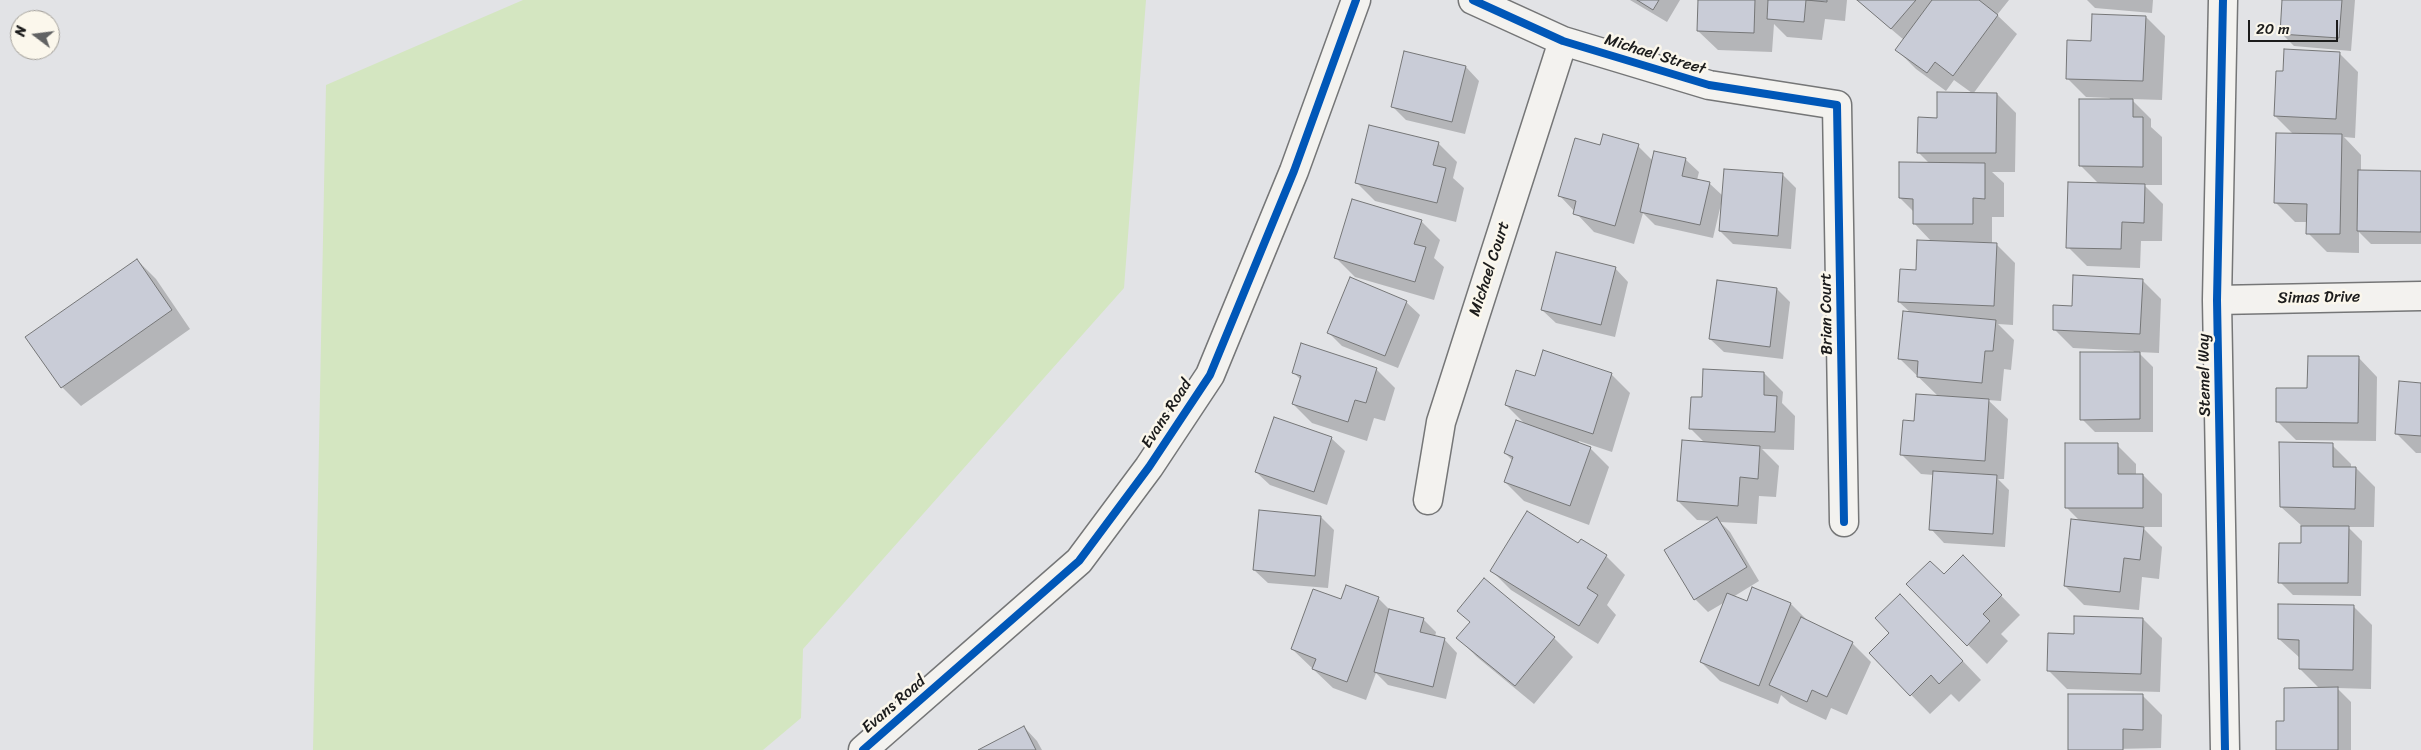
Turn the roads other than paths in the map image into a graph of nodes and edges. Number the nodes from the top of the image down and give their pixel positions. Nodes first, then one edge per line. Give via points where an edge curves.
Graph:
1 (1356, 0) edge
2 (1473, 0) edge
3 (2223, 0) edge
4 (1563, 42) junction
5 (1837, 105) joint
6 (2421, 296) edge
7 (2217, 300) junction
8 (1428, 500) dead end
9 (1844, 522) dead end
10 (867, 749) edge
11 (2225, 750) edge

1 - 10 street, Evans Road via 1294,171 1210,375 1149,467 1079,560
2 - 4 street, Michael Street
3 - 7 street, Stemel Way
4 - 5 street, Michael Street via 1710,85
4 - 8 street, Michael Court via 1440,422
5 - 9 street, Brian Court
6 - 7 street, Simas Drive
7 - 11 street, Stemel Way

